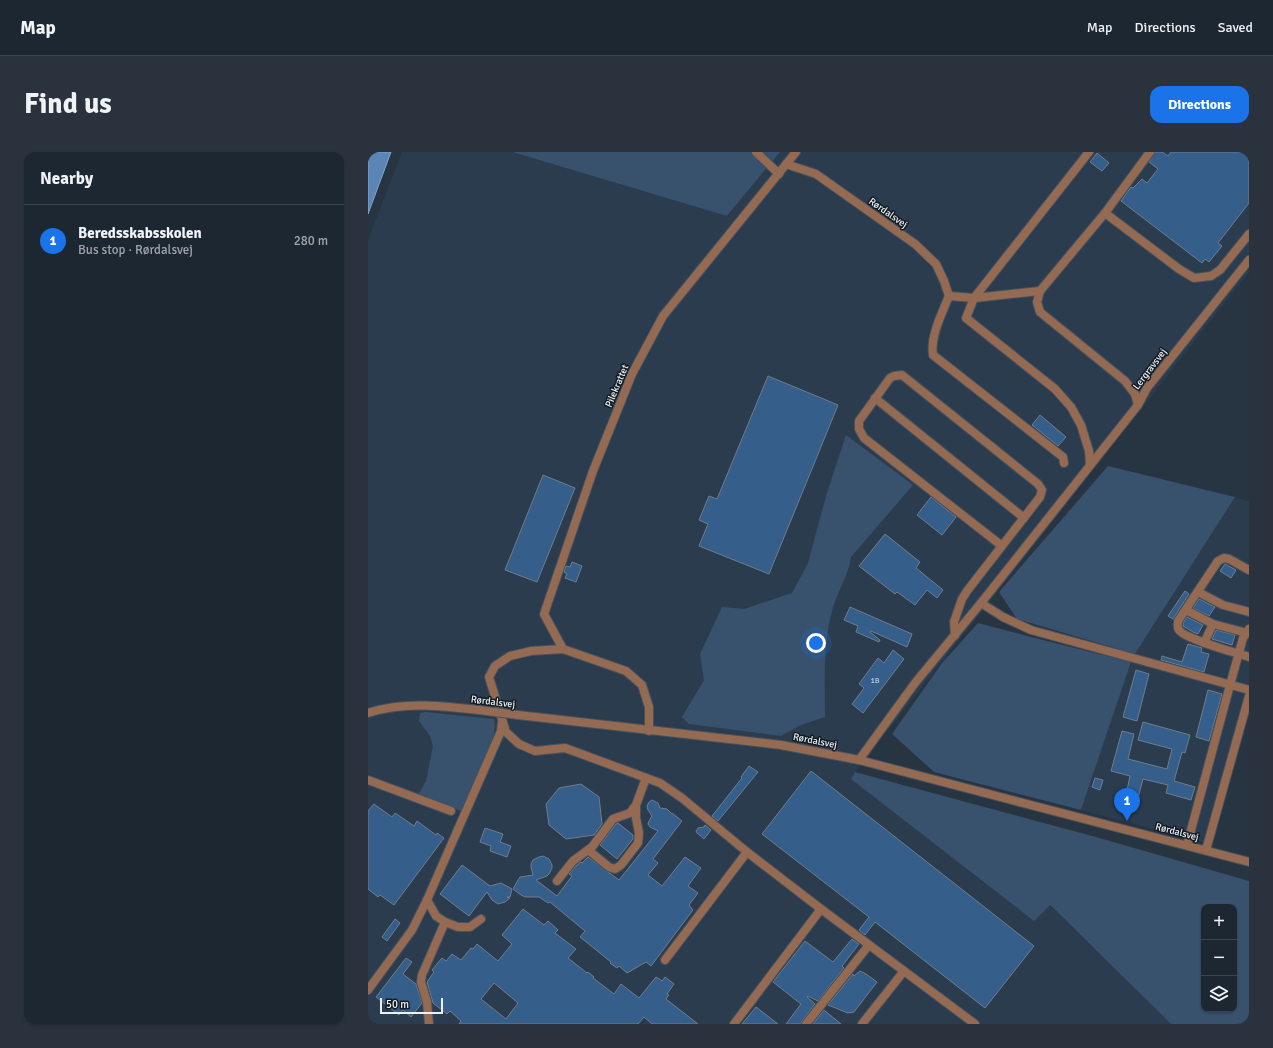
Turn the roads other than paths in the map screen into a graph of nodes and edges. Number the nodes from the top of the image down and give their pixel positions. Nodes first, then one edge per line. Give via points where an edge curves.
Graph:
1 (756, 152) edge
2 (796, 152) edge
3 (1089, 152) edge
4 (1150, 152) edge
5 (786, 164) junction
6 (779, 174) junction
7 (1105, 213) junction
8 (1249, 234) edge
9 (1249, 260) edge
10 (1040, 291) junction
11 (949, 296) junction
12 (974, 298) junction
13 (875, 398) junction
14 (1138, 405) junction
15 (1064, 463) dead end
16 (1090, 465) junction
17 (1024, 518) junction
18 (1002, 546) junction
19 (1249, 570) edge
20 (1198, 592) junction
21 (981, 603) junction
22 (1186, 610) junction
23 (1249, 612) edge
24 (1213, 624) junction
25 (1248, 631) edge
26 (955, 635) junction
27 (1204, 643) junction
28 (563, 650) junction
29 (1238, 654) junction
30 (1249, 656) edge
31 (1230, 684) junction
32 (1249, 690) edge
33 (1249, 696) edge
34 (368, 713) edge
35 (502, 721) junction
36 (649, 731) junction
37 (859, 760) junction
38 (646, 778) junction
39 (368, 780) edge
40 (636, 805) junction
41 (451, 811) dead end
42 (1187, 845) junction
43 (588, 850) junction
44 (1206, 850) junction
45 (747, 852) junction
46 (1249, 862) edge
47 (557, 881) dead end
48 (427, 900) junction
49 (821, 909) junction
50 (481, 918) dead end
51 (445, 922) junction
52 (869, 945) junction
53 (665, 960) dead end
54 (904, 971) junction
55 (368, 990) edge
56 (429, 1024) edge
57 (734, 1024) edge
58 (806, 1024) edge
59 (862, 1024) edge
60 (975, 1024) edge

1 - 6 street
2 - 5 street
3 - 12 street
4 - 7 street
5 - 6 street, Pilekrattet
5 - 11 street, Rørdalsvej via 816,174 915,244 936,264
6 - 28 street, Pilekrattet via 663,316 632,374 593,471 544,614
7 - 8 street via 1194,278 1211,276 1220,270
7 - 10 street
9 - 14 street, Lergravsvej via 1147,388
10 - 12 street
10 - 14 street, Lergravsvej via 1037,302 1040,312 1125,381
11 - 12 street
11 - 15 street via 940,317 932,347 933,356 1062,457
12 - 16 street via 966,318 1055,389 1071,407 1081,425 1089,451
13 - 17 street
13 - 17 street via 890,378 902,375 1026,474 1042,490 1040,497
13 - 18 street via 859,421 858,429 864,438
14 - 16 street
16 - 21 street
17 - 18 street
18 - 26 street via 962,600 954,622
19 - 20 street via 1224,558 1218,561
20 - 22 street
20 - 23 street via 1223,605
21 - 26 street
21 - 31 street via 1031,630
22 - 24 street
22 - 27 street via 1178,621 1179,631
24 - 25 street
24 - 27 street
25 - 29 street
26 - 37 street via 915,683
27 - 29 street
28 - 35 street via 530,651 510,656 495,666 489,677
28 - 36 street via 626,671 642,685 649,707
29 - 30 street
29 - 31 street
31 - 32 street
31 - 42 street
33 - 44 street
34 - 36 street, Rørdalsvej, bridge via 399,706 431,705
35 - 38 street via 506,732 519,744 535,751 565,748
35 - 48 street via 501,731
36 - 37 street, Rørdalsvej via 781,745
37 - 42 street, Rørdalsvej
38 - 40 street
38 - 45 street via 660,783 682,798
39 - 41 street
40 - 43 street via 630,813 613,819
40 - 43 street via 638,843 621,865 615,869 609,867
42 - 44 street, Rørdalsvej
43 - 47 street via 573,862
44 - 46 street, Rørdalsvej
45 - 49 street
45 - 53 street
48 - 51 street via 436,916
48 - 55 street via 412,930
49 - 52 street
49 - 57 street
50 - 51 street via 470,927 458,927
51 - 56 street via 420,982 427,1002
52 - 54 street
52 - 58 street
54 - 59 street
54 - 60 street

